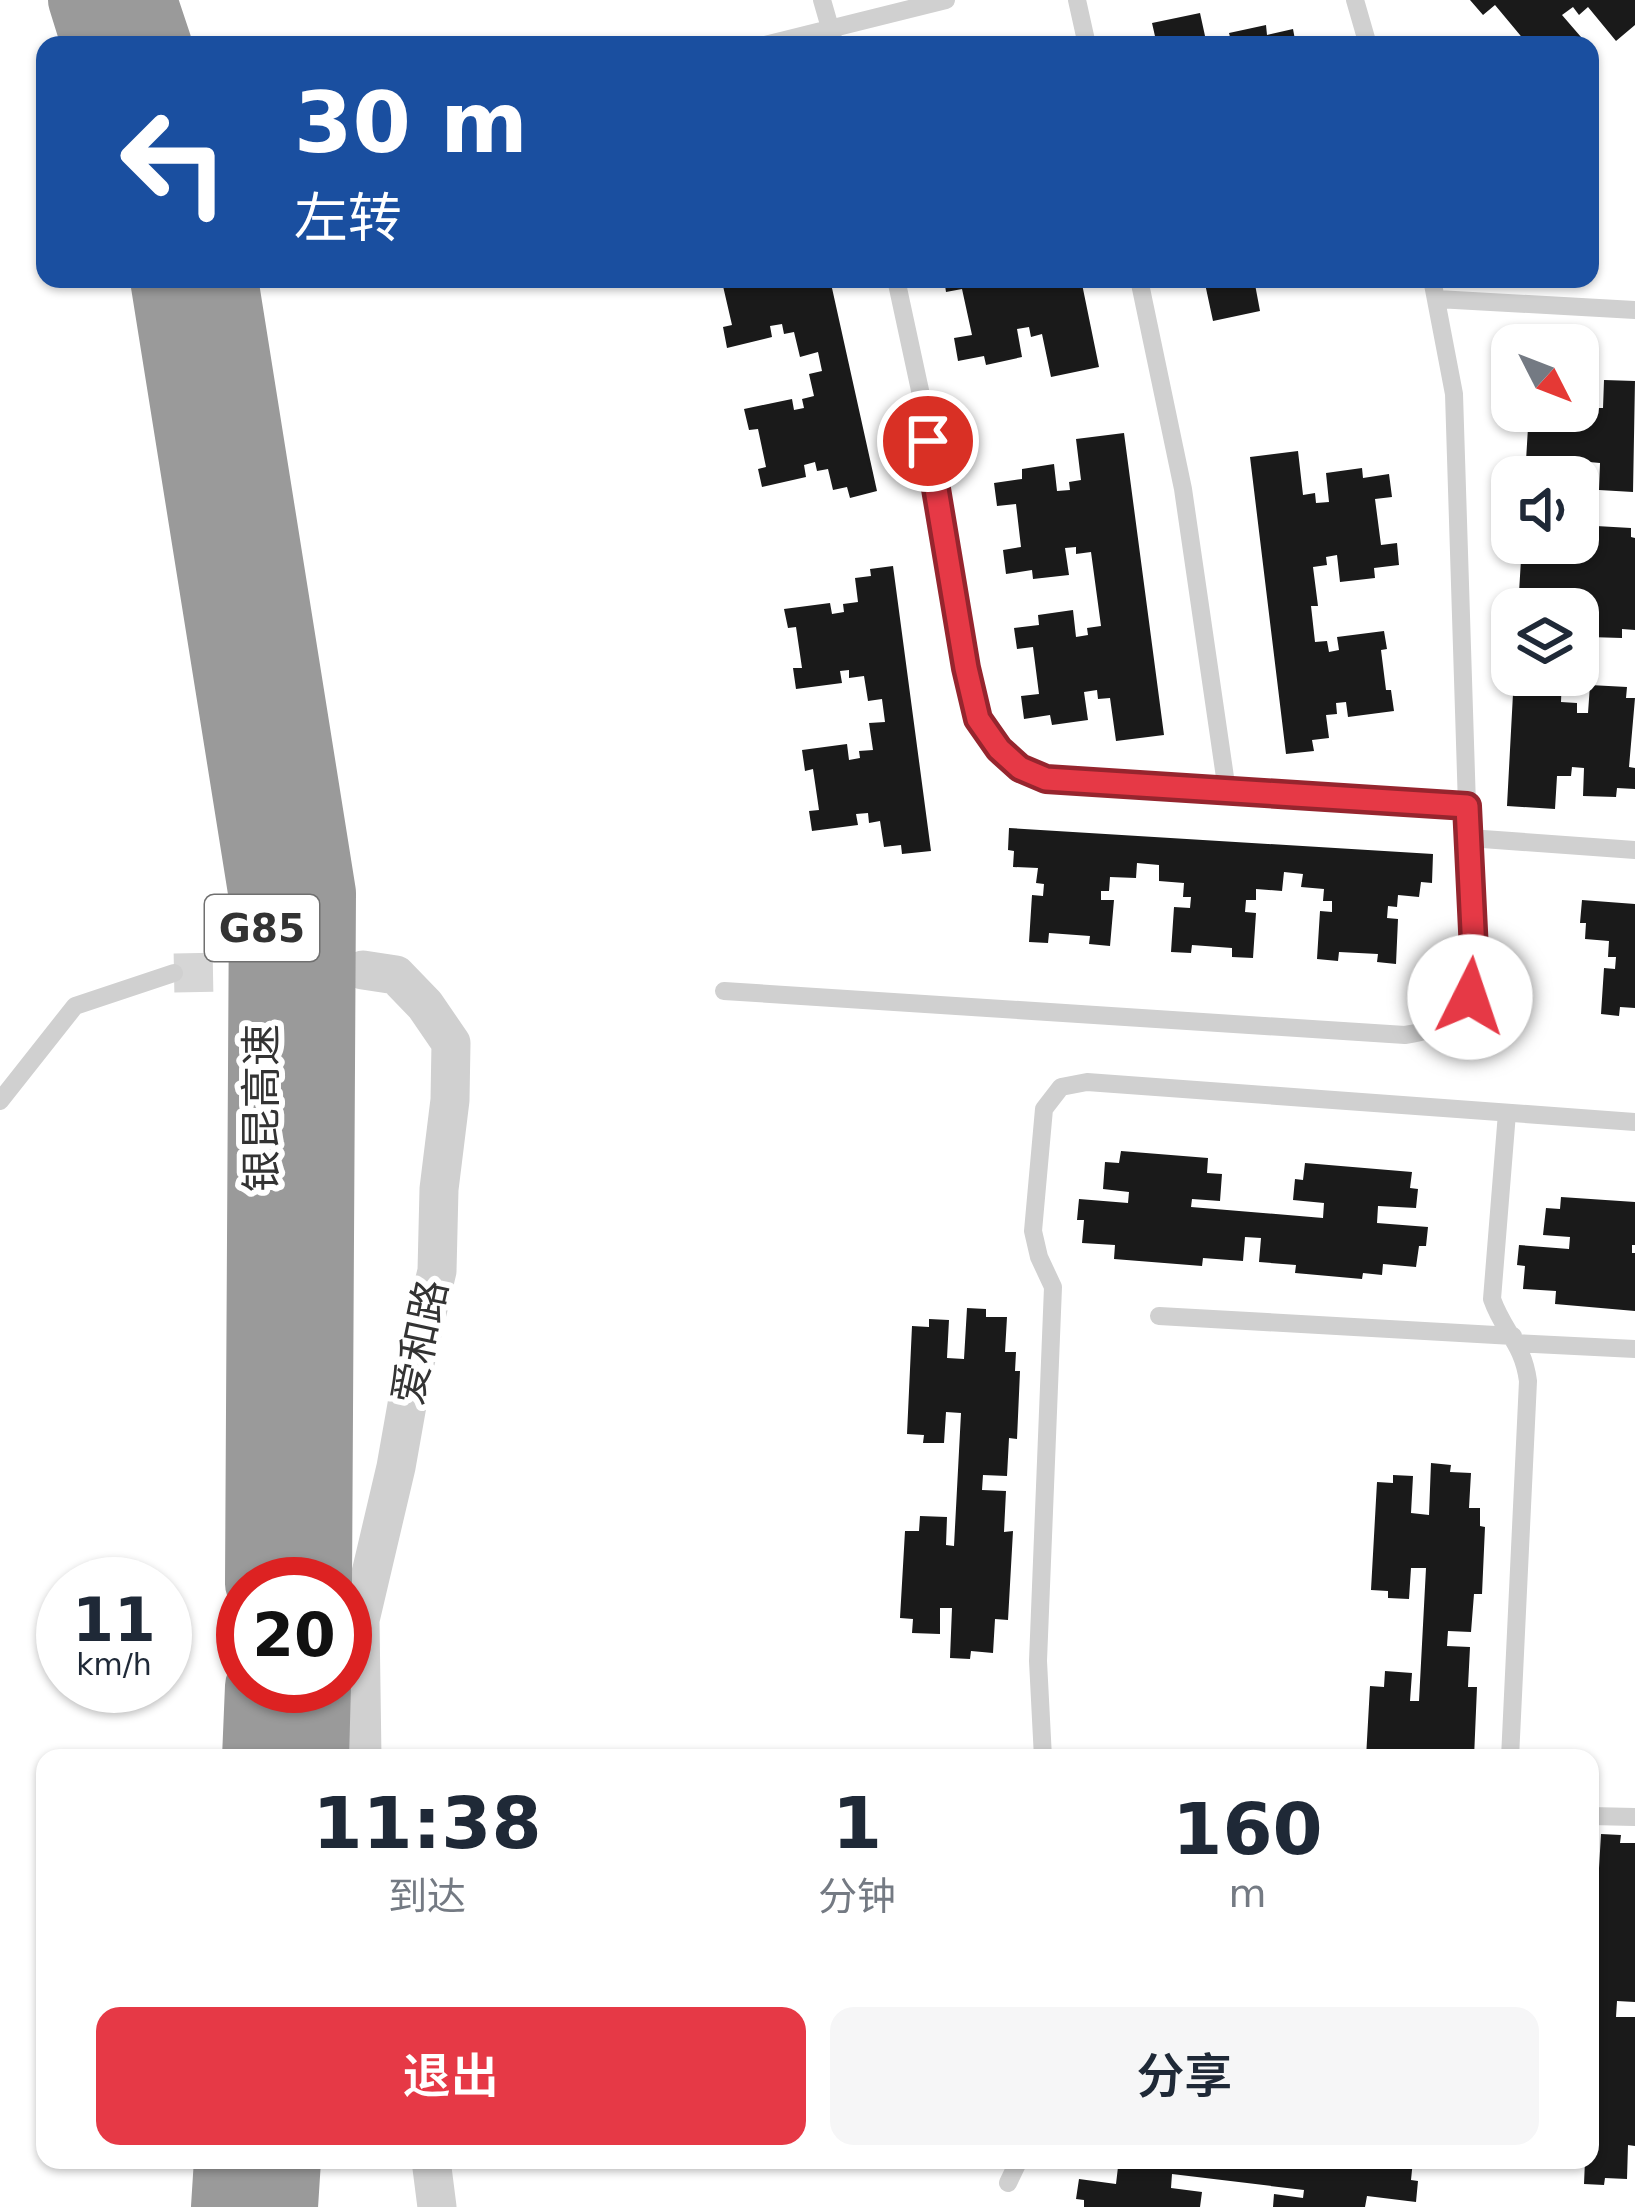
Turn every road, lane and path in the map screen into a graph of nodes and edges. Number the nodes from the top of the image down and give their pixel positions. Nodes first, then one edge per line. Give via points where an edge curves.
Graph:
1 (81, 0) edge
2 (144, 0) edge
3 (822, 0) edge
4 (946, 0) edge
5 (1077, 0) edge
6 (1354, 0) edge
7 (92, 36) edge
8 (156, 36) edge
9 (832, 36) edge
10 (835, 36) edge
11 (1086, 36) edge
12 (1365, 36) edge
13 (164, 288) edge
14 (226, 288) edge
15 (898, 288) edge
16 (1141, 288) edge
17 (1435, 289) edge
18 (1635, 310) edge
19 (1227, 790) junction
20 (1467, 806) junction
21 (1469, 838) junction
22 (1635, 850) edge
23 (362, 970) dead end
24 (175, 973) tunnel mouth
25 (724, 991) dead end
26 (0, 1101) edge
27 (1507, 1112) junction
28 (1635, 1122) edge
29 (1159, 1316) dead end
30 (1515, 1339) junction
31 (1635, 1349) edge
32 (258, 1557) edge
33 (319, 1557) edge
34 (257, 1713) edge
35 (317, 1713) edge
36 (255, 1749) edge
37 (316, 1749) edge
38 (362, 1749) edge
39 (1043, 1749) edge
40 (1510, 1749) edge
41 (1599, 1816) edge
42 (1635, 1817) edge
43 (226, 2169) edge
44 (287, 2169) edge
45 (431, 2169) edge
46 (1015, 2169) edge
47 (1008, 2183) dead end
48 (224, 2207) edge
49 (285, 2207) edge
50 (436, 2207) edge

1 - 7 highway
2 - 8 highway
3 - 9 lane
4 - 10 lane
5 - 11 lane
6 - 12 lane
13 - 32 highway, 银昆高速 / G85 via 262,898
14 - 33 highway, 银昆高速 / G85 via 323,893
15 - 19 lane via 978,719 1020,768 1046,779
16 - 19 lane via 1183,489
17 - 18 lane
17 - 20 lane via 1454,394
19 - 20 lane
20 - 21 lane
21 - 22 lane
21 - 25 lane via 1475,972 1470,997 1431,1031
23 - 38 street, 爱和路 via 396,975 451,1043 437,1271 360,1620
24 - 26 lane via 75,1006
27 - 28 lane
27 - 30 lane via 1492,1299
27 - 39 lane via 1087,1082 1061,1087 1044,1109 1033,1231 1053,1287 1038,1661
29 - 30 lane
30 - 31 lane
30 - 40 lane via 1528,1382
34 - 36 highway
35 - 37 highway
41 - 42 lane
43 - 48 highway
44 - 49 highway
45 - 50 street
46 - 47 lane

